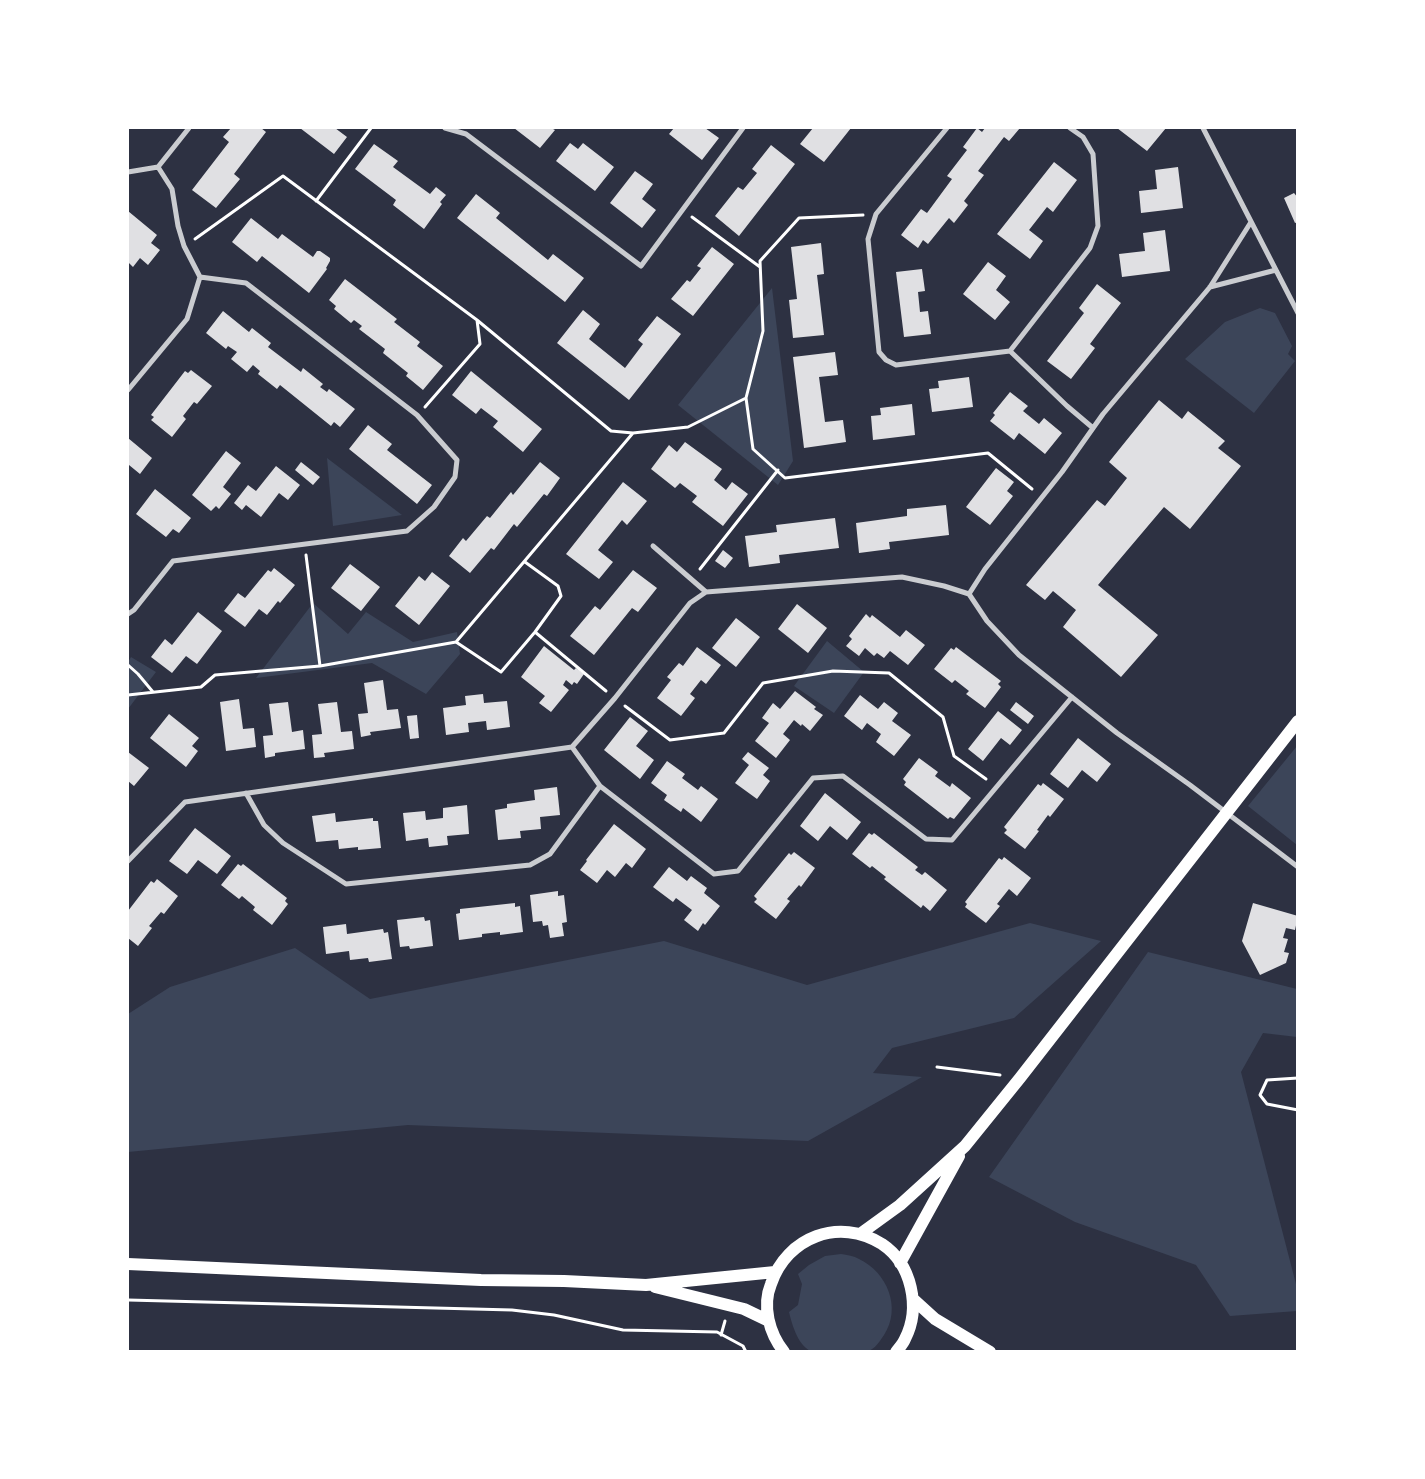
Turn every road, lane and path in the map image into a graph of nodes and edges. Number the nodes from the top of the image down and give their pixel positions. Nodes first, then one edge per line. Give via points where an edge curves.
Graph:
1 (189, 128) edge
2 (371, 128) edge
3 (445, 128) edge
4 (744, 128) edge
5 (947, 128) edge
6 (1070, 128) edge
7 (1203, 128) edge
8 (158, 167) junction
9 (128, 172) edge
10 (316, 201) junction
11 (682, 210) junction
12 (876, 214) junction
13 (1251, 222) junction
14 (184, 246) junction
15 (761, 267) junction
16 (1276, 270) junction
17 (200, 277) junction
18 (1210, 287) junction
19 (1298, 313) edge
20 (477, 320) junction
21 (1010, 351) junction
22 (128, 390) edge
23 (746, 398) junction
24 (418, 414) junction
25 (1093, 428) junction
26 (633, 433) junction
27 (778, 470) junction
28 (1043, 497) junction
29 (305, 544) junction
30 (653, 546) dead end
31 (524, 562) junction
32 (692, 579) junction
33 (706, 592) junction
34 (969, 594) junction
35 (128, 614) edge
36 (535, 632) junction
37 (456, 642) junction
38 (128, 665) edge
39 (320, 666) junction
40 (154, 692) junction
41 (128, 695) edge
42 (1072, 697) junction
43 (615, 698) junction
44 (1298, 721) edge
45 (572, 747) junction
46 (600, 786) junction
47 (997, 787) junction
48 (246, 793) junction
49 (128, 860) edge
50 (1298, 867) edge
51 (937, 1067) dead end
52 (1020, 1078) junction
53 (1298, 1078) edge
54 (1298, 1110) edge
55 (965, 1146) junction
56 (860, 1234) junction
57 (900, 1263) junction
58 (128, 1264) edge
59 (775, 1272) junction
60 (646, 1285) junction
61 (913, 1299) junction
62 (128, 1300) edge
63 (769, 1321) junction
64 (746, 1352) edge
65 (784, 1352) edge
66 (896, 1352) edge
67 (990, 1352) edge

1 - 8 street
2 - 10 path
3 - 11 street via 466,134 641,266
4 - 11 street
5 - 12 street
6 - 21 street via 1083,137 1092,154 1098,226 1090,248
7 - 13 street
8 - 9 street
8 - 14 street via 172,189
10 - 14 path via 283,176
10 - 20 path
11 - 15 path
12 - 15 path via 799,218 760,261
12 - 21 street via 868,239 879,352 886,360 896,365
13 - 16 street
13 - 18 street
14 - 17 street
15 - 23 path via 763,331
16 - 18 street
16 - 19 street
17 - 22 street via 187,319
17 - 24 street via 246,283
18 - 25 street
20 - 24 path via 480,344
20 - 26 path via 611,431
21 - 25 street
23 - 26 path via 688,426
23 - 27 path via 754,449
24 - 29 street via 457,460 455,477 434,507 407,531
25 - 28 street
26 - 31 path
27 - 28 path via 785,478 988,453
27 - 32 path
28 - 34 street
29 - 35 street via 173,561
29 - 39 path
30 - 32 street
31 - 36 path via 558,586 561,596
31 - 37 path
32 - 33 street
33 - 34 street via 902,577
33 - 43 street via 690,603
34 - 42 street via 987,621 1019,655
36 - 37 path via 501,672
36 - 43 path
37 - 39 path
38 - 40 path
39 - 40 path via 215,675 201,687
40 - 41 path
42 - 47 street
42 - 50 street
43 - 45 street
43 - 47 path via 670,740 724,733 763,683 833,672 889,673 943,717 954,756
44 - 52 main road
45 - 46 street
45 - 48 street
46 - 47 street via 714,874 738,871 813,778 843,776 926,838 952,840
46 - 48 street via 550,854 530,865 346,884 283,843 264,825
48 - 49 street via 186,802
51 - 52 path
52 - 55 main road
53 - 54 path via 1267,1080 1260,1095 1267,1104
55 - 56 main road via 900,1205
55 - 57 main road
56 - 57 main road via 883,1245
56 - 59 main road via 820,1234 786,1256
57 - 61 main road via 909,1280
58 - 60 main road
59 - 60 main road
59 - 63 main road via 767,1304
60 - 63 main road via 744,1309
61 - 66 main road via 912,1320
61 - 67 main road via 935,1319
62 - 64 path via 512,1310 554,1315 623,1330 717,1332 743,1346
63 - 65 main road

